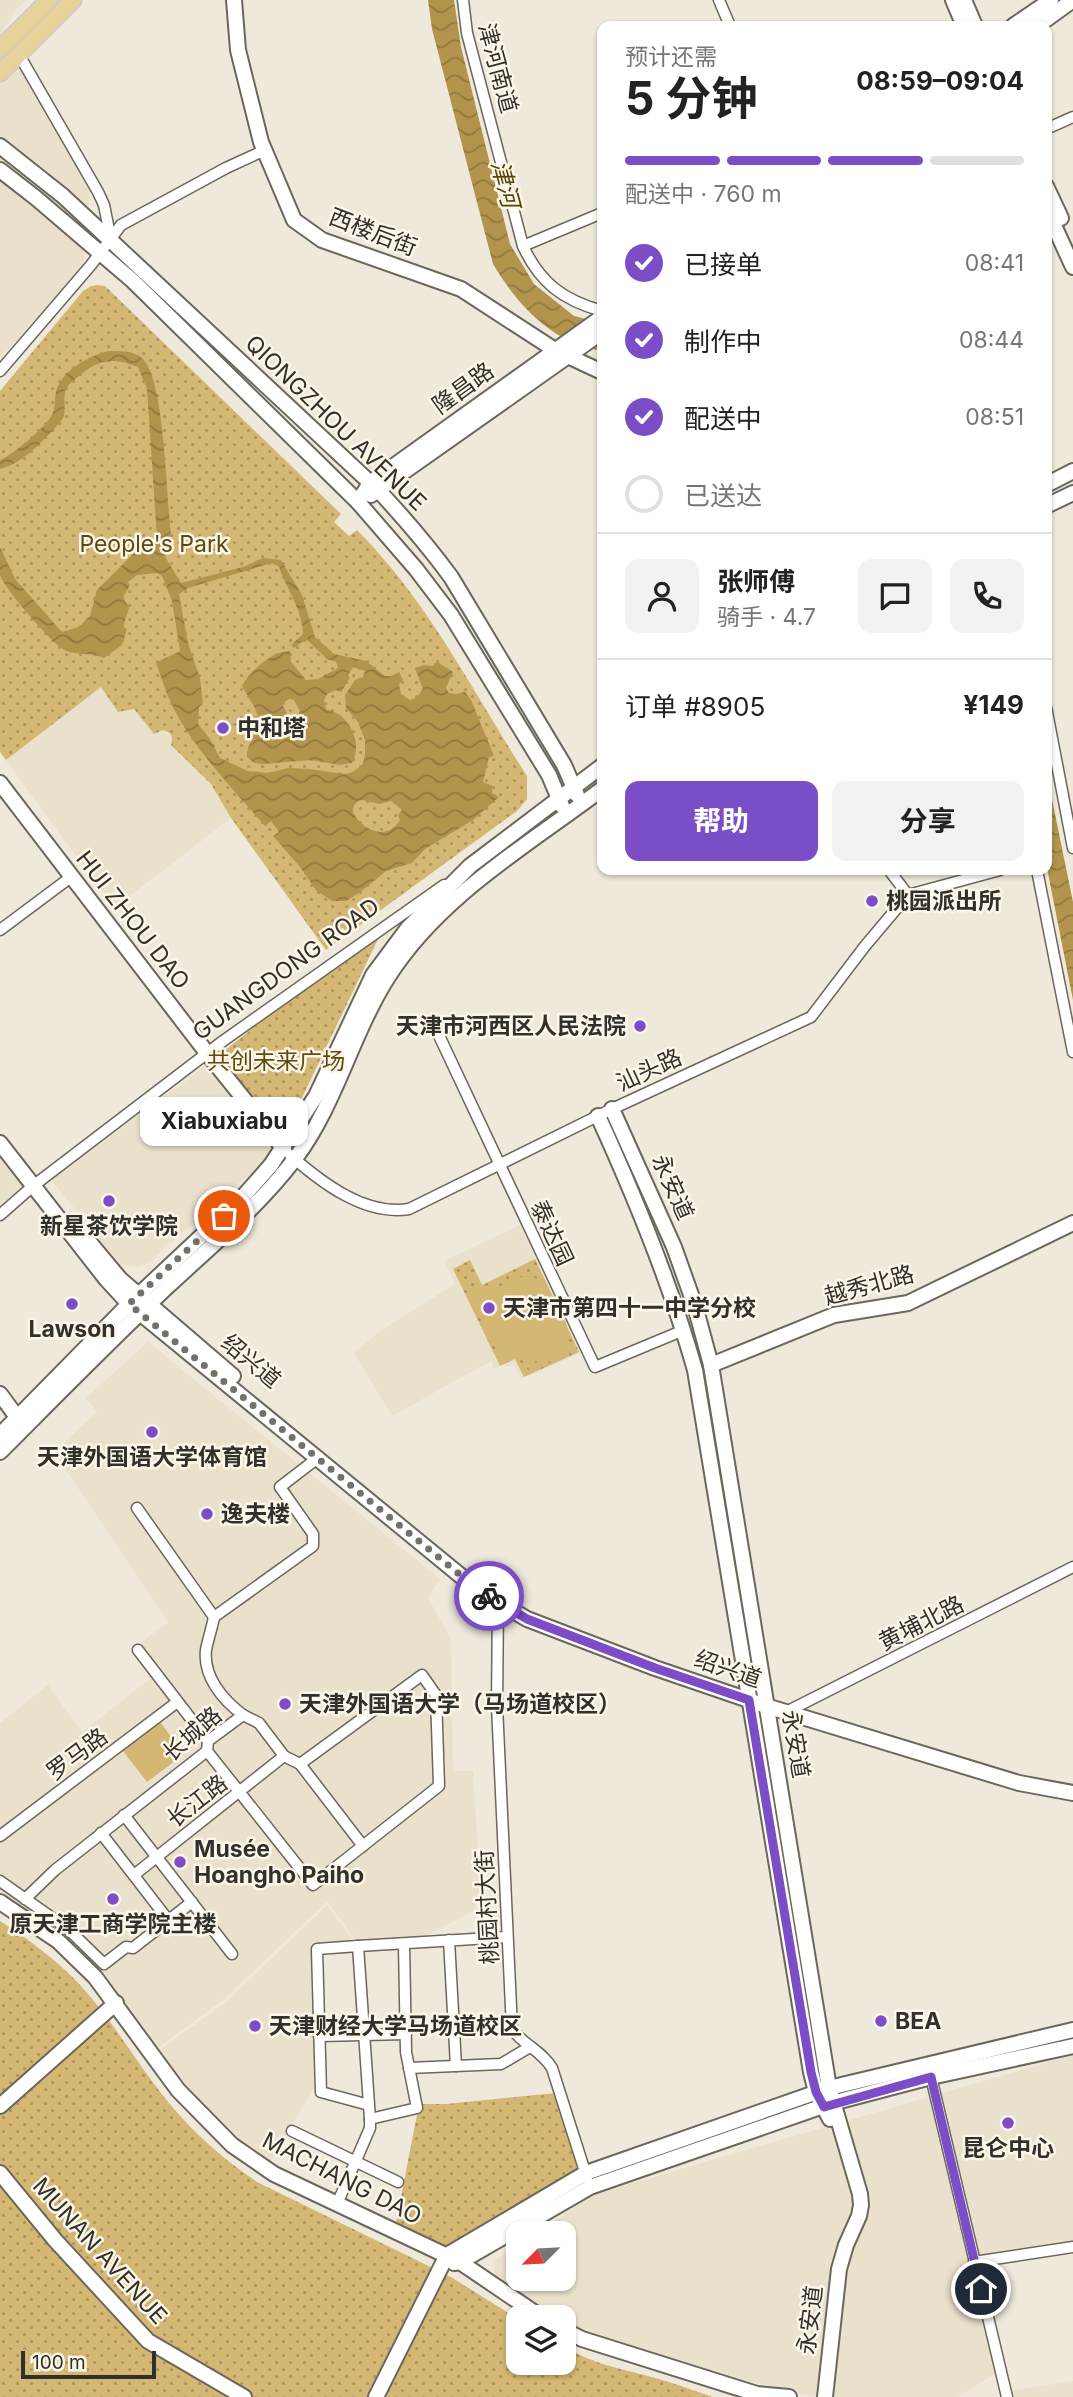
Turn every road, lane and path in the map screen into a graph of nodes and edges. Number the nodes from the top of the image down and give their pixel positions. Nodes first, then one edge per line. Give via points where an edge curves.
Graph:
1 (49, 0) edge
2 (73, 0) edge
3 (234, 0) edge
4 (463, 0) edge
5 (719, 0) edge
6 (953, 0) edge
7 (964, 0) edge
8 (1051, 0) edge
9 (1073, 0) edge
10 (728, 21) edge
11 (962, 21) edge
12 (973, 21) edge
13 (1020, 21) edge
14 (1044, 21) edge
15 (0, 49) edge
16 (18, 53) junction
17 (0, 73) edge
18 (1073, 117) edge
19 (1052, 126) edge
20 (0, 146) edge
21 (264, 150) junction
22 (0, 170) edge
23 (1052, 199) edge
24 (597, 215) edge
25 (1052, 221) edge
26 (111, 240) junction
27 (1073, 244) edge
28 (523, 246) junction
29 (101, 253) junction
30 (1073, 267) edge
31 (597, 309) edge
32 (597, 322) edge
33 (597, 335) edge
34 (565, 351) junction
35 (597, 369) edge
36 (0, 371) edge
37 (1073, 471) edge
38 (1052, 482) edge
39 (375, 487) junction
40 (1073, 493) edge
41 (358, 502) junction
42 (1052, 503) edge
43 (1052, 738) edge
44 (597, 770) edge
45 (0, 783) edge
46 (574, 787) junction
47 (597, 793) edge
48 (560, 799) junction
49 (579, 806) junction
50 (563, 818) junction
51 (1073, 848) edge
52 (470, 866) junction
53 (893, 875) edge
54 (982, 875) edge
55 (1038, 875) edge
56 (71, 877) junction
57 (908, 895) junction
58 (0, 930) edge
59 (435, 1027) dead end
60 (1073, 1052) edge
61 (207, 1053) junction
62 (612, 1109) junction
63 (598, 1116) junction
64 (0, 1132) edge
65 (0, 1143) edge
66 (289, 1154) junction
67 (499, 1165) junction
68 (36, 1184) junction
69 (0, 1214) edge
70 (1073, 1223) edge
71 (139, 1304) junction
72 (684, 1330) junction
73 (710, 1365) junction
74 (0, 1394) edge
75 (21, 1422) junction
76 (0, 1435) edge
77 (0, 1452) edge
78 (318, 1457) junction
79 (137, 1508) dead end
80 (1073, 1567) edge
81 (498, 1601) junction
82 (214, 1617) junction
83 (138, 1650) dead end
84 (749, 1700) junction
85 (176, 1703) junction
86 (766, 1706) junction
87 (786, 1712) junction
88 (243, 1715) junction
89 (207, 1746) junction
90 (284, 1756) junction
91 (300, 1763) junction
92 (239, 1792) junction
93 (1073, 1793) edge
94 (124, 1815) junction
95 (101, 1833) junction
96 (0, 1836) edge
97 (363, 1846) junction
98 (157, 1857) junction
99 (134, 1875) junction
100 (0, 1881) edge
101 (25, 1899) junction
102 (0, 1902) edge
103 (192, 1902) junction
104 (0, 1911) edge
105 (169, 1921) junction
106 (508, 1937) junction
107 (449, 1940) junction
108 (404, 1944) junction
109 (358, 1946) junction
110 (232, 1954) dead end
111 (113, 2006) junction
112 (1073, 2030) edge
113 (406, 2034) junction
114 (364, 2035) junction
115 (319, 2036) junction
116 (1073, 2046) edge
117 (530, 2047) junction
118 (456, 2066) junction
119 (409, 2068) junction
120 (931, 2077) junction
121 (822, 2090) junction
122 (369, 2105) junction
123 (828, 2105) junction
124 (0, 2106) edge
125 (370, 2119) junction
126 (292, 2131) dead end
127 (355, 2162) junction
128 (0, 2173) edge
129 (588, 2180) junction
130 (398, 2182) dead end
131 (337, 2204) junction
132 (496, 2241) junction
133 (1073, 2247) edge
134 (444, 2259) junction
135 (460, 2262) junction
136 (974, 2262) junction
137 (494, 2287) junction
138 (510, 2305) edge
139 (522, 2305) edge
140 (576, 2336) edge
141 (576, 2344) edge
142 (244, 2397) edge
143 (376, 2397) edge
144 (742, 2397) edge
145 (789, 2397) edge
146 (817, 2397) edge
147 (825, 2397) edge
148 (1007, 2397) edge

1 - 15 main road
2 - 16 main road
3 - 21 main road, 西楼后街 via 238,50
4 - 28 street, 津河南道 via 467,33
5 - 10 street
6 - 11 main road
7 - 12 main road
8 - 13 main road
9 - 14 main road
16 - 17 main road
16 - 26 street via 98,192
18 - 19 street
20 - 26 main road, QIONGZHOU AVENUE
21 - 26 street via 121,225
21 - 34 main road, 西楼后街 via 294,220 322,240 461,289
22 - 29 main road, QIONGZHOU AVENUE
23 - 27 main road
24 - 28 street
25 - 30 main road
26 - 29 street
26 - 39 main road, QIONGZHOU AVENUE
28 - 31 street, 津河南道 via 546,283
29 - 36 street
29 - 41 main road, QIONGZHOU AVENUE
32 - 34 main road
33 - 34 main road
34 - 35 main road, 西楼后街
34 - 39 main road
37 - 38 main road
39 - 41 main road
39 - 46 main road, QIONGZHOU AVENUE via 451,577
40 - 42 main road
41 - 48 main road, QIONGZHOU AVENUE via 451,615
43 - 51 street
44 - 46 main road, GUANGDONG ROAD
45 - 56 main road, HUI ZHOU DAO
46 - 48 main road, GUANGDONG ROAD
46 - 49 main road
47 - 49 main road
48 - 50 main road, QIONGZHOU AVENUE
48 - 52 main road, GUANGDONG ROAD
49 - 50 main road
50 - 66 main road via 472,885 430,925 389,976 329,1100
52 - 61 street, GUANGDONG ROAD
52 - 66 main road via 428,906 382,961
53 - 57 street
54 - 57 street
55 - 60 street
56 - 58 street
56 - 61 main road, HUI ZHOU DAO
57 - 62 street, 汕头路 via 811,1017
59 - 67 street, 泰达园
61 - 66 main road, HUI ZHOU DAO
61 - 68 street, GUANGDONG ROAD
62 - 63 street, 汕头路
62 - 73 main road, 永安道 via 674,1247
63 - 67 street, 汕头路
63 - 72 main road, 永安道 via 642,1214
64 - 68 main road, 绍兴道
65 - 68 main road, 绍兴道
66 - 67 street, 汕头路 via 358,1202 384,1211 409,1209
66 - 71 main road
67 - 72 street, 泰达园 via 595,1367
68 - 69 street, GUANGDONG ROAD
68 - 71 main road, 绍兴道
70 - 73 main road, 越秀北路 via 908,1303 834,1315
71 - 75 main road
71 - 78 main road, 绍兴道
71 - 81 main road, 绍兴道 via 464,1568
72 - 84 main road, 永安道 via 701,1404
73 - 86 main road, 永安道
74 - 75 main road
75 - 76 main road
75 - 77 main road
78 - 81 main road, 绍兴道 via 471,1584
78 - 82 street via 280,1487 313,1534 313,1546
79 - 82 street
80 - 87 street, 黄埔北路
81 - 84 main road, 绍兴道 via 527,1619
81 - 106 street, 桃园村大街 via 497,1706
82 - 88 street, 长城路 via 206,1652 211,1679 226,1703
83 - 85 street
84 - 86 main road, 绍兴道
84 - 121 main road, 永安道 via 811,2072
85 - 89 street
85 - 96 street, 罗马路
86 - 87 main road, 绍兴道
86 - 121 main road, 永安道
87 - 93 main road, 绍兴道 via 1019,1783
88 - 89 street, 长城路
88 - 90 street via 259,1723
89 - 92 street
89 - 94 street, 长城路
90 - 91 street
90 - 92 street, 长江路
91 - 97 street
91 - 97 street via 422,1675 436,1695 439,1786
92 - 97 street via 313,1885
92 - 98 street, 长江路
94 - 95 street, 长城路
94 - 98 street
95 - 99 street
95 - 101 street, 长城路
98 - 99 street, 长江路
98 - 103 street
99 - 105 street
100 - 101 street
101 - 105 street via 68,1929 104,1964
102 - 111 main road, MACHANG DAO via 68,1950 95,1977
103 - 105 street
103 - 110 street
104 - 111 main road, MACHANG DAO via 69,1961
106 - 107 street
106 - 117 street, 桃园村大街 via 512,2029
107 - 108 street
107 - 118 street
108 - 109 street
108 - 113 street
109 - 114 street
109 - 115 street via 317,1949
111 - 124 main road
111 - 131 main road, MACHANG DAO via 178,2090 232,2146 274,2174
111 - 134 main road, MACHANG DAO via 170,2092 245,2167
112 - 121 main road
113 - 114 street
113 - 119 street
114 - 115 street
114 - 122 street
115 - 122 street via 321,2092
116 - 120 main road
117 - 118 street via 501,2064
117 - 129 street, 桃园村大街 via 544,2055 552,2068
118 - 119 street
119 - 125 street via 417,2108
120 - 123 main road
120 - 136 street
121 - 123 main road, 永安道
121 - 129 main road
122 - 125 street
123 - 129 main road
123 - 146 main road, 永安道 via 855,2201 833,2275
123 - 147 main road, 永安道 via 857,2181 861,2205 839,2269
125 - 127 street
126 - 127 street
127 - 130 street
127 - 131 street
128 - 142 main road, MUNAN AVENUE via 148,2341
129 - 132 main road
129 - 134 main road
131 - 134 main road, MACHANG DAO
132 - 135 main road
132 - 137 main road via 484,2257
133 - 136 street
134 - 135 main road
134 - 138 main road, MACHANG DAO
134 - 143 main road
135 - 137 main road
136 - 148 street
137 - 139 main road
140 - 145 main road via 757,2393
141 - 144 main road

